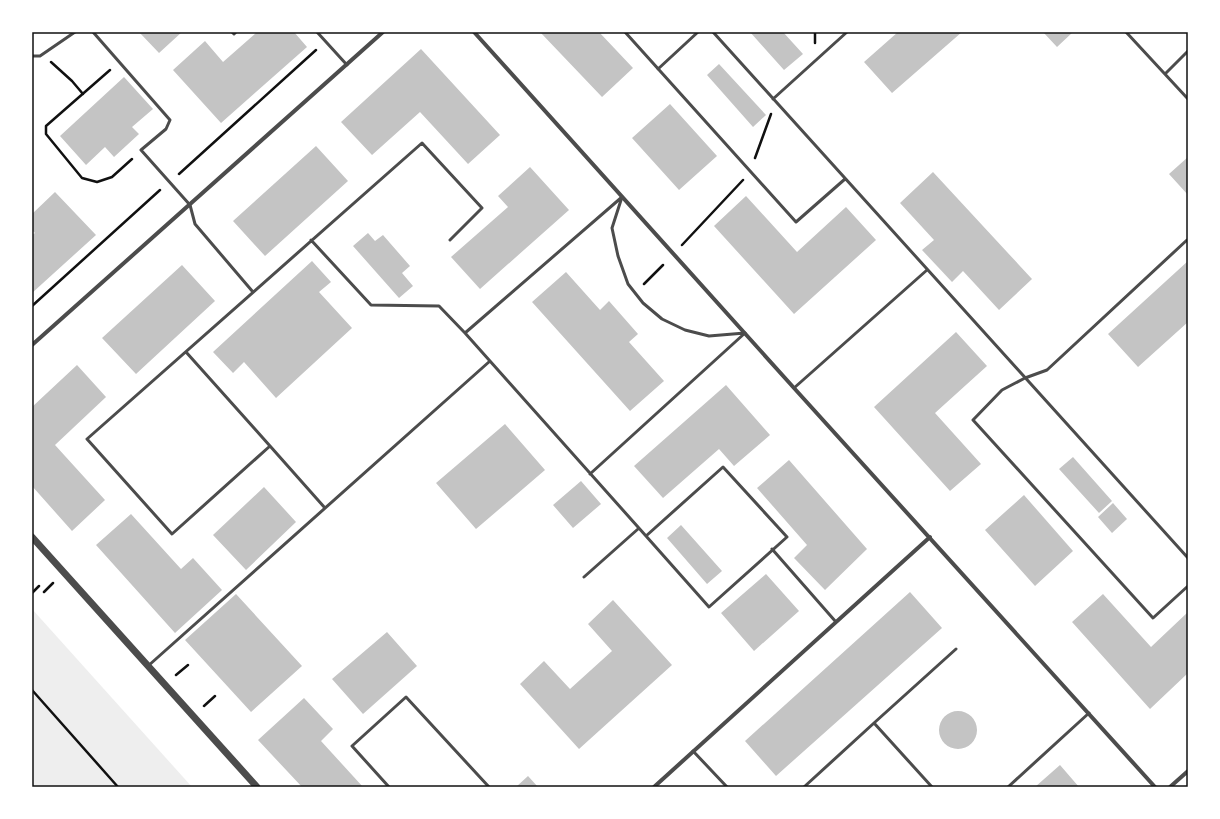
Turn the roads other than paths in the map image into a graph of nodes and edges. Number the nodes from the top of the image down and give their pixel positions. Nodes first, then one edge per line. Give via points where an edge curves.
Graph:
1 (76, 32) edge
2 (93, 32) edge
3 (232, 32) edge
4 (236, 32) edge
5 (317, 32) edge
6 (383, 32) edge
7 (474, 32) edge
8 (625, 32) edge
9 (698, 32) edge
10 (713, 32) edge
11 (847, 32) edge
12 (1126, 32) edge
13 (1188, 51) edge
14 (32, 56) edge
15 (347, 65) junction
16 (658, 69) junction
17 (1165, 74) junction
18 (773, 98) junction
19 (1188, 99) edge
20 (846, 179) junction
21 (622, 197) junction
22 (190, 205) junction
23 (312, 240) junction
24 (450, 240) dead end
25 (1187, 240) edge
26 (927, 270) junction
27 (253, 292) junction
28 (465, 333) junction
29 (745, 333) junction
30 (32, 345) edge
31 (186, 352) junction
32 (490, 361) junction
33 (1026, 378) junction
34 (794, 388) junction
35 (270, 446) junction
36 (590, 474) junction
37 (325, 508) junction
38 (638, 528) junction
39 (646, 536) junction
40 (32, 537) edge
41 (930, 537) junction
42 (772, 550) junction
43 (1188, 558) edge
44 (584, 577) dead end
45 (1188, 586) edge
46 (836, 622) junction
47 (956, 649) dead end
48 (148, 666) junction
49 (1089, 714) junction
50 (874, 723) junction
51 (694, 751) junction
52 (1188, 771) edge
53 (257, 787) edge
54 (389, 787) edge
55 (489, 787) edge
56 (654, 787) edge
57 (727, 787) edge
58 (804, 787) edge
59 (932, 787) edge
60 (1008, 787) edge
61 (1155, 787) edge
62 (1170, 787) edge

1 - 14 lane via 40,56
2 - 22 lane via 170,120 166,128 141,150
3 - 4 lane
5 - 15 lane
6 - 15 street
7 - 21 street
8 - 16 lane
9 - 16 lane
10 - 18 lane
11 - 18 lane
12 - 17 lane
13 - 17 lane
15 - 22 street
16 - 20 lane via 796,222
17 - 19 lane
18 - 20 lane
20 - 26 lane
21 - 28 lane
21 - 29 street
21 - 29 lane via 612,228 628,284 643,303 662,319 686,330 709,336
22 - 27 lane via 195,224
22 - 30 street
23 - 24 lane via 422,143 482,208
23 - 27 lane
23 - 28 lane via 371,305 439,306
25 - 33 lane via 1047,370
26 - 33 lane
26 - 34 lane
27 - 31 lane
28 - 32 lane
29 - 34 street
29 - 36 lane
31 - 35 lane
31 - 35 lane via 87,440 172,534
32 - 36 lane
32 - 37 lane
33 - 43 lane
33 - 45 lane via 1002,390 973,420 1154,618
34 - 41 street
35 - 37 lane
36 - 38 lane
37 - 48 lane
38 - 39 lane
38 - 44 lane
39 - 42 lane via 709,607
39 - 42 lane via 723,466 786,537
40 - 48 street
41 - 46 street
41 - 49 street
42 - 46 lane
46 - 51 street
47 - 50 lane
48 - 53 street
49 - 60 lane
49 - 61 street
50 - 58 lane
50 - 59 lane
51 - 56 street
51 - 57 lane
52 - 62 street
54 - 55 lane via 352,746 406,697

